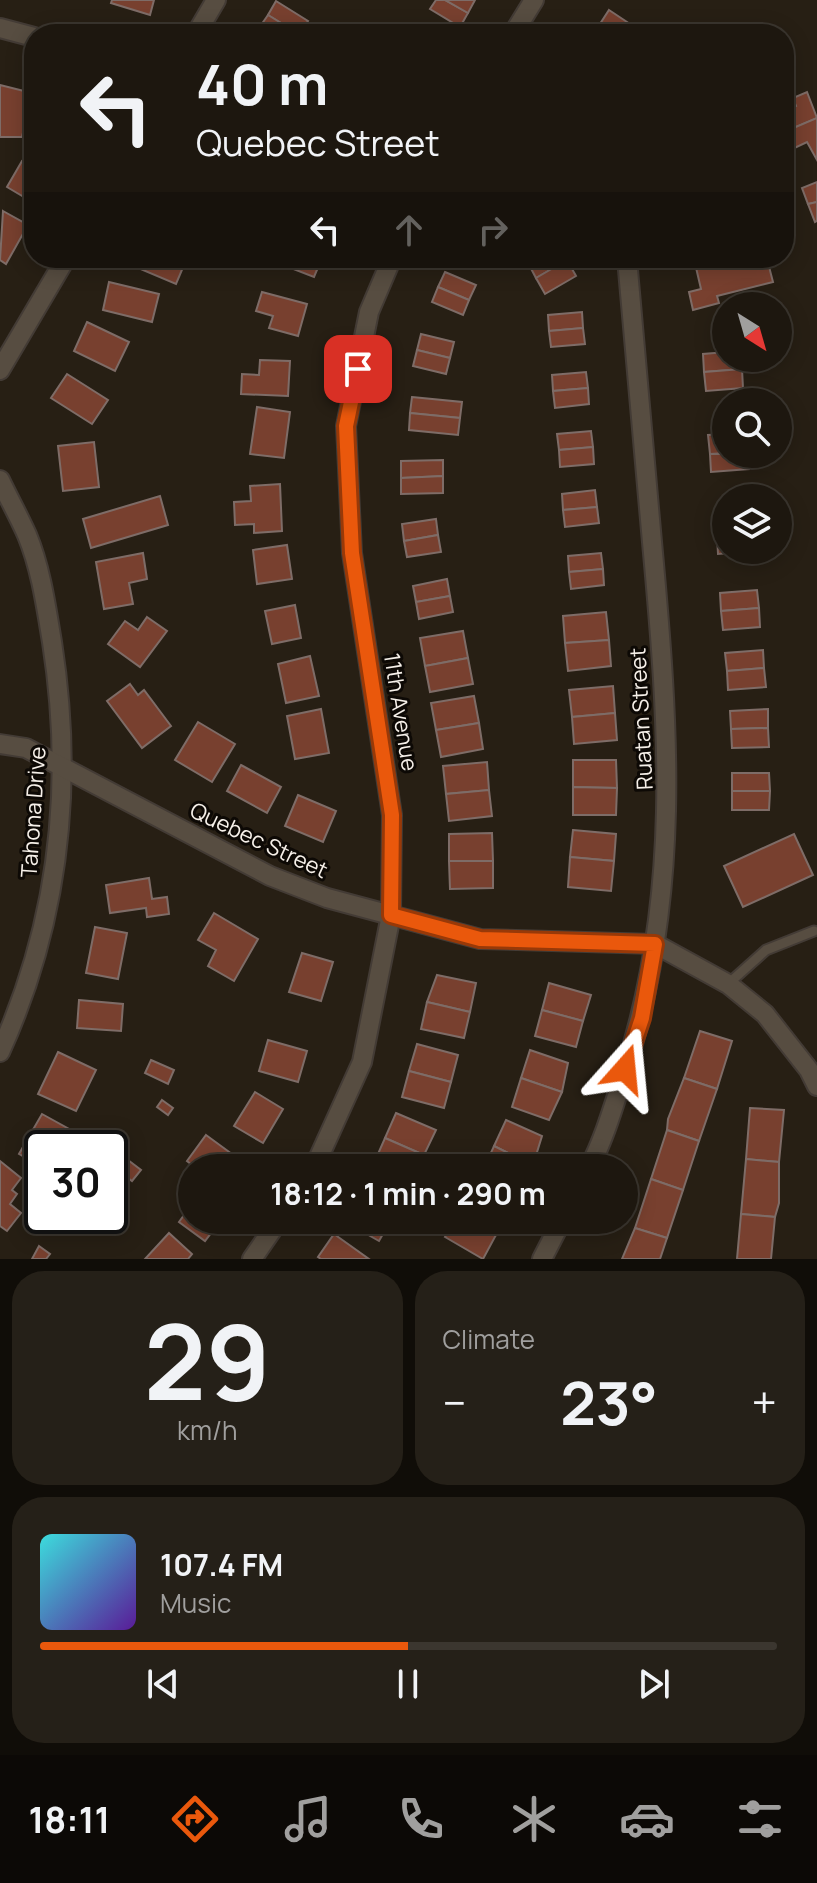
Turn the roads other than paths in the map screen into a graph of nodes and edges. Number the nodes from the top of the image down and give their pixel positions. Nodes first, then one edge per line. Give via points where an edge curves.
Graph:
1 (216, 0) edge
2 (534, 0) edge
3 (202, 24) edge
4 (519, 24) edge
5 (0, 28) edge
6 (24, 34) edge
7 (60, 268) edge
8 (388, 268) edge
9 (628, 268) edge
10 (0, 370) edge
11 (0, 480) edge
12 (0, 744) edge
13 (64, 769) junction
14 (391, 915) junction
15 (814, 931) dead end
16 (655, 944) junction
17 (728, 984) junction
18 (0, 1052) edge
19 (817, 1086) edge
20 (320, 1154) edge
21 (596, 1154) edge
22 (269, 1234) edge
23 (555, 1234) edge
24 (252, 1259) edge
25 (542, 1259) edge

1 - 3 street
2 - 4 street
5 - 6 street
7 - 10 street
8 - 14 street, 11th Avenue via 369,312 346,426 352,553 392,815
9 - 16 street, Ruatan Street via 667,707 669,803
11 - 13 street, Tahona Drive via 27,536 43,590
12 - 13 street, Quebec Street via 26,748
13 - 14 street, Quebec Street via 270,876
13 - 18 street, Tahona Drive via 52,896 27,993
14 - 16 street, Quebec Street via 480,939
14 - 20 street, 11th Avenue via 362,1062
15 - 17 lane via 766,950
16 - 17 street
16 - 21 street, Ruatan Street via 642,1018
17 - 19 street via 765,1014
22 - 24 street
23 - 25 street

